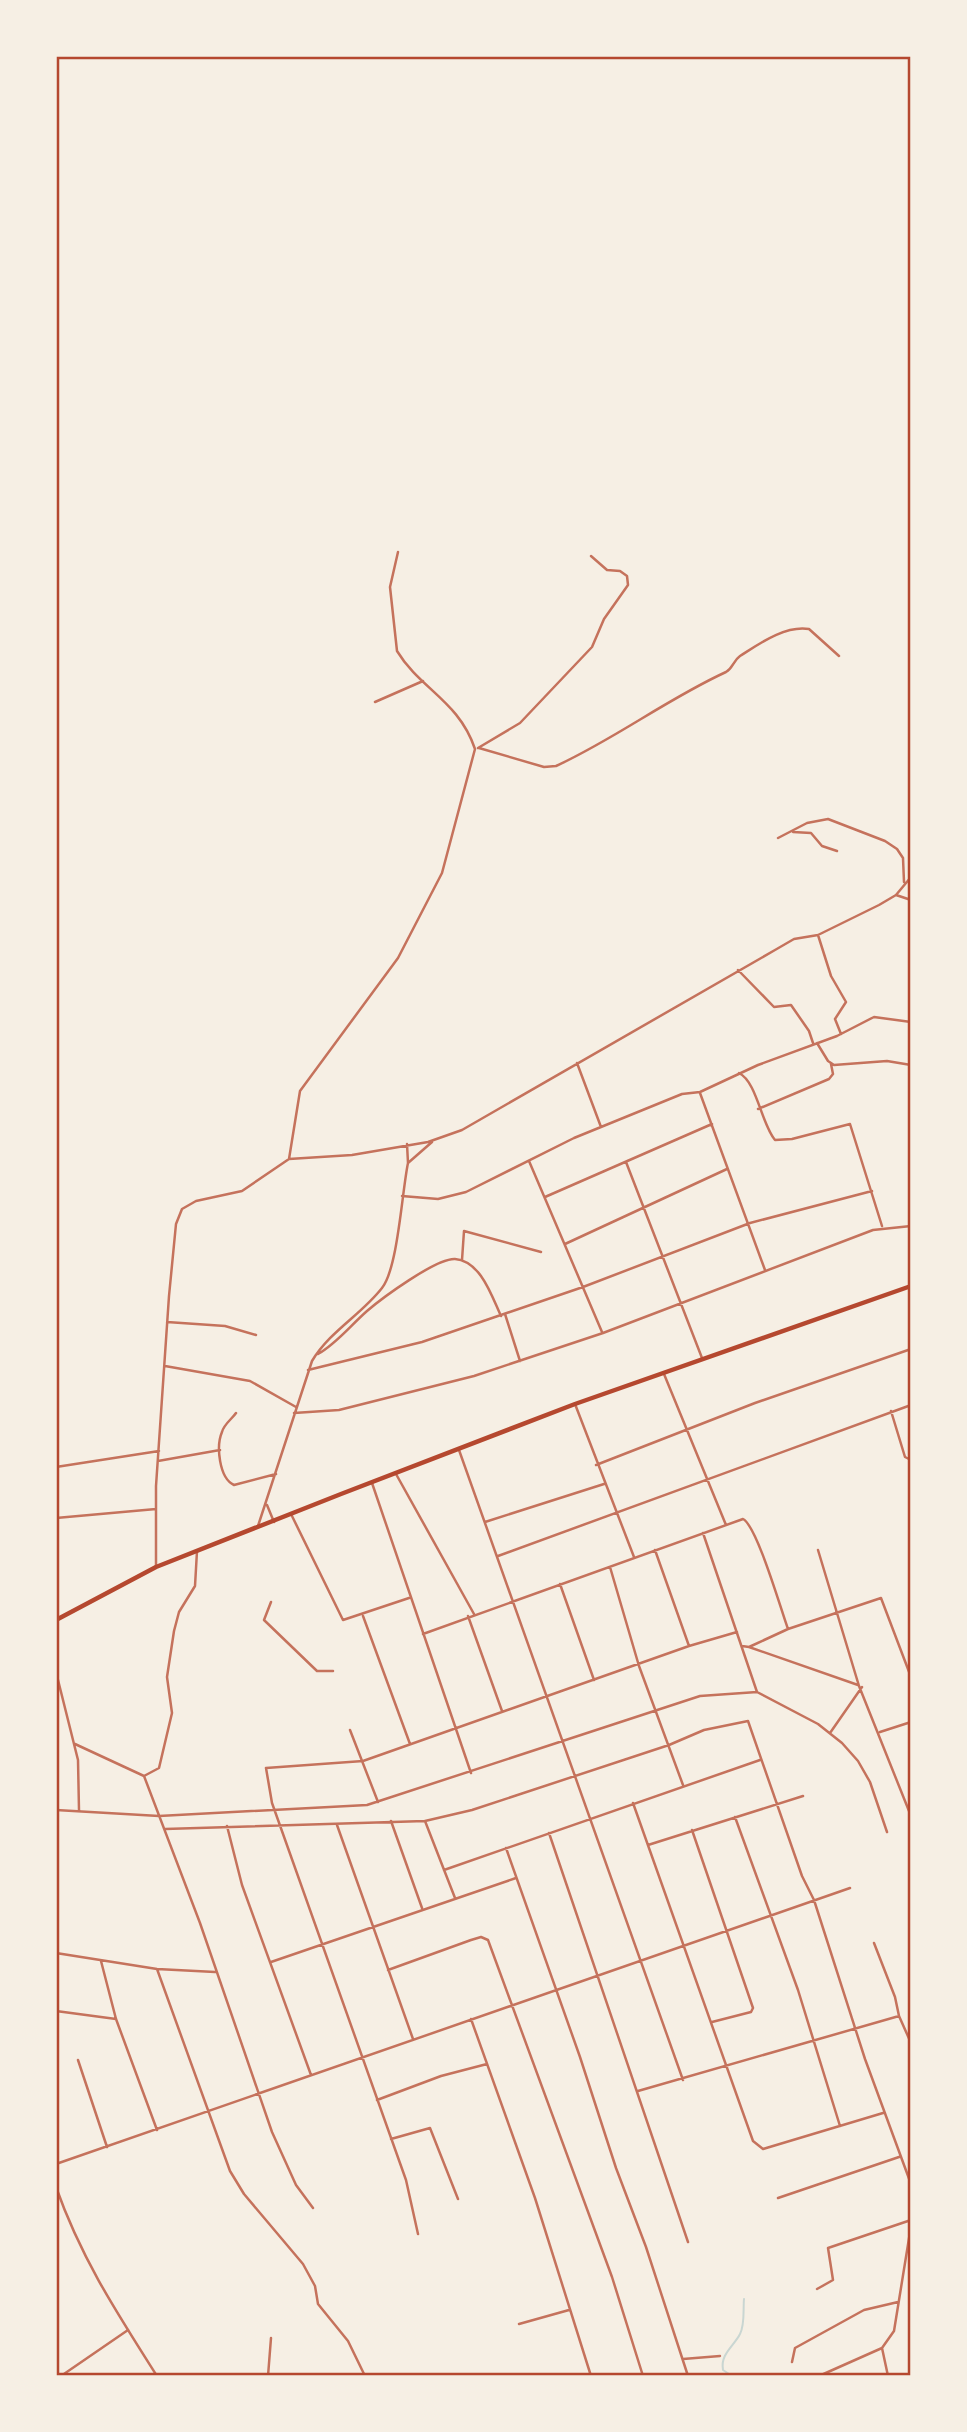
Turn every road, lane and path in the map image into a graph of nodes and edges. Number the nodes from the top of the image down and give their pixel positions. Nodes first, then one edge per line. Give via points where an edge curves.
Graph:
1 (398, 552) dead end
2 (590, 556) dead end
3 (839, 656) dead end
4 (423, 681) junction
5 (375, 702) dead end
6 (477, 748) junction
7 (793, 832) junction
8 (778, 838) dead end
9 (837, 851) dead end
10 (911, 877) edge
11 (904, 882) junction
12 (896, 895) junction
13 (911, 900) edge
14 (818, 935) junction
15 (738, 970) junction
16 (911, 1022) edge
17 (841, 1034) junction
18 (815, 1043) junction
19 (577, 1063) junction
20 (831, 1064) junction
21 (911, 1066) edge
22 (739, 1073) junction
23 (700, 1092) junction
24 (758, 1109) junction
25 (712, 1124) junction
26 (601, 1127) junction
27 (435, 1140) junction
28 (407, 1144) junction
29 (289, 1160) junction
30 (528, 1161) junction
31 (408, 1163) junction
32 (626, 1163) junction
33 (727, 1169) junction
34 (872, 1191) junction
35 (402, 1196) junction
36 (544, 1198) junction
37 (646, 1207) junction
38 (750, 1223) junction
39 (911, 1226) edge
40 (882, 1227) junction
41 (565, 1244) junction
42 (541, 1252) dead end
43 (663, 1255) junction
44 (462, 1261) junction
45 (765, 1270) junction
46 (911, 1286) edge
47 (583, 1287) junction
48 (376, 1295) junction
49 (382, 1301) junction
50 (680, 1303) junction
51 (503, 1315) junction
52 (167, 1322) junction
53 (603, 1332) junction
54 (256, 1335) dead end
55 (911, 1349) edge
56 (315, 1356) junction
57 (702, 1358) junction
58 (520, 1361) junction
59 (165, 1366) junction
60 (308, 1370) junction
61 (664, 1374) junction
62 (575, 1404) junction
63 (911, 1405) edge
64 (296, 1407) junction
65 (891, 1411) junction
66 (236, 1413) dead end
67 (294, 1413) junction
68 (688, 1430) junction
69 (220, 1450) junction
70 (459, 1450) junction
71 (159, 1451) junction
72 (911, 1460) edge
73 (158, 1461) junction
74 (596, 1465) junction
75 (56, 1467) edge
76 (276, 1474) junction
77 (396, 1474) junction
78 (708, 1478) junction
79 (372, 1483) junction
80 (604, 1484) junction
81 (267, 1503) junction
82 (156, 1509) junction
83 (616, 1512) junction
84 (291, 1514) junction
85 (56, 1518) edge
86 (274, 1521) junction
87 (485, 1522) junction
88 (726, 1525) junction
89 (257, 1528) junction
90 (703, 1533) junction
91 (655, 1549) junction
92 (818, 1550) dead end
93 (197, 1551) junction
94 (498, 1556) junction
95 (634, 1557) junction
96 (610, 1566) junction
97 (156, 1567) junction
98 (560, 1584) junction
99 (409, 1598) junction
100 (513, 1601) junction
101 (271, 1602) dead end
102 (839, 1612) junction
103 (362, 1614) junction
104 (474, 1614) junction
105 (468, 1616) junction
106 (56, 1620) edge
107 (788, 1629) junction
108 (737, 1632) junction
109 (423, 1634) junction
110 (689, 1646) junction
111 (742, 1646) junction
112 (749, 1647) junction
113 (639, 1666) junction
114 (333, 1671) dead end
115 (56, 1672) edge
116 (911, 1677) edge
117 (594, 1681) junction
118 (860, 1687) junction
119 (757, 1692) junction
120 (548, 1698) junction
121 (655, 1711) junction
122 (502, 1712) junction
123 (911, 1722) edge
124 (456, 1728) junction
125 (350, 1730) dead end
126 (880, 1732) junction
127 (830, 1733) junction
128 (564, 1740) junction
129 (75, 1744) junction
130 (410, 1744) junction
131 (669, 1745) junction
132 (760, 1760) junction
133 (363, 1761) junction
134 (471, 1773) junction
135 (575, 1775) junction
136 (144, 1776) junction
137 (683, 1785) junction
138 (803, 1796) dead end
139 (378, 1802) junction
140 (633, 1803) junction
141 (778, 1803) junction
142 (56, 1810) edge
143 (79, 1810) junction
144 (276, 1811) junction
145 (159, 1816) junction
146 (735, 1816) junction
147 (911, 1816) edge
148 (591, 1819) junction
149 (391, 1821) junction
150 (425, 1821) junction
151 (280, 1823) junction
152 (337, 1825) junction
153 (227, 1826) junction
154 (165, 1829) junction
155 (692, 1830) junction
156 (887, 1832) dead end
157 (549, 1833) junction
158 (648, 1845) junction
159 (506, 1848) junction
160 (444, 1870) junction
161 (516, 1878) junction
162 (850, 1888) dead end
163 (454, 1898) junction
164 (814, 1900) junction
165 (422, 1909) junction
166 (769, 1915) junction
167 (372, 1927) junction
168 (725, 1930) junction
169 (874, 1943) dead end
170 (320, 1945) junction
171 (685, 1945) junction
172 (56, 1953) edge
173 (640, 1960) junction
174 (101, 1961) junction
175 (270, 1962) junction
176 (157, 1969) junction
177 (388, 1970) junction
178 (215, 1972) junction
179 (599, 1975) junction
180 (556, 1990) junction
181 (513, 2005) junction
182 (56, 2011) edge
183 (898, 2016) junction
184 (116, 2019) junction
185 (471, 2019) junction
186 (712, 2022) junction
187 (856, 2029) junction
188 (413, 2039) junction
189 (813, 2040) junction
190 (911, 2043) edge
191 (360, 2057) junction
192 (78, 2060) dead end
193 (487, 2064) junction
194 (726, 2067) junction
195 (311, 2075) junction
196 (683, 2080) junction
197 (638, 2091) junction
198 (258, 2092) junction
199 (377, 2100) junction
200 (206, 2111) junction
201 (883, 2113) junction
202 (840, 2126) junction
203 (157, 2131) junction
204 (391, 2139) junction
205 (107, 2147) junction
206 (900, 2157) junction
207 (56, 2164) edge
208 (911, 2184) edge
209 (56, 2187) edge
210 (458, 2199) dead end
211 (778, 2199) dead end
212 (313, 2208) dead end
213 (911, 2220) edge
214 (911, 2226) edge
215 (418, 2234) dead end
216 (688, 2242) dead end
217 (817, 2289) dead end
218 (898, 2302) junction
219 (569, 2310) junction
220 (520, 2325) dead end
221 (128, 2330) junction
222 (271, 2338) dead end
223 (883, 2348) junction
224 (720, 2356) dead end
225 (683, 2359) junction
226 (792, 2362) dead end
227 (61, 2376) edge
228 (157, 2376) edge
229 (268, 2376) edge
230 (365, 2376) edge
231 (591, 2376) edge
232 (643, 2376) edge
233 (688, 2376) edge
234 (819, 2376) edge
235 (888, 2376) edge

1 - 4 street via 390,587 394,641 402,660
2 - 6 street via 607,570 625,573 628,580 604,618 599,636 538,708 504,735
3 - 6 street via 809,629 786,632 740,656 729,670 556,766 544,767
4 - 5 street
4 - 6 street via 461,720
6 - 29 street via 439,879 398,958 300,1091
7 - 8 street
7 - 9 street via 811,833 822,846
7 - 11 street via 807,823 828,820 885,841 903,858
10 - 11 street
11 - 12 street
12 - 13 street
12 - 14 street
14 - 15 street via 794,939
14 - 17 street via 831,976 846,1002 835,1019
15 - 18 street via 774,1007 791,1005
15 - 19 street
16 - 17 street via 883,1016
17 - 18 street
18 - 20 street
18 - 22 street
19 - 26 street
19 - 27 street via 462,1130
20 - 21 street via 887,1061
20 - 24 street via 834,1074 829,1079
22 - 23 street
22 - 24 street via 750,1082
23 - 25 street
23 - 26 street via 682,1094
24 - 34 street via 779,1141 849,1123
25 - 32 street
25 - 33 street
26 - 30 street
27 - 28 street
27 - 31 street
28 - 29 street via 346,1156
28 - 31 street
29 - 52 street via 252,1186 188,1204 178,1216
30 - 35 street via 466,1192 438,1199
30 - 36 street
31 - 35 street
32 - 36 street
32 - 37 street
33 - 37 street
33 - 38 street
34 - 38 street
34 - 40 street
35 - 48 street via 391,1269
36 - 41 street
37 - 41 street
37 - 43 street
38 - 43 street
38 - 45 street
39 - 40 street
40 - 45 street
41 - 47 street
42 - 44 street via 464,1231
43 - 47 street
43 - 50 street
44 - 49 street via 439,1264
44 - 51 street via 483,1280
45 - 50 street
46 - 57 highway
47 - 51 street
47 - 53 street
48 - 49 street
48 - 56 street via 326,1339
49 - 56 street
50 - 53 street
50 - 57 street
51 - 58 street
51 - 60 street via 422,1342
52 - 54 street via 225,1326
52 - 59 street
53 - 58 street
55 - 68 street
56 - 60 street
57 - 61 highway
58 - 67 street via 427,1390 330,1411
59 - 64 street via 250,1381
59 - 71 street
60 - 64 street
61 - 62 highway
61 - 68 street
62 - 70 highway
62 - 74 street
63 - 65 street
64 - 67 street
65 - 72 street via 905,1457
65 - 78 street
66 - 69 street via 221,1432
67 - 76 street
68 - 74 street
68 - 78 street
69 - 73 street
69 - 76 street via 232,1485
70 - 77 highway
70 - 87 street
71 - 73 street
71 - 75 street
73 - 82 street
74 - 80 street
76 - 81 street
77 - 79 highway
77 - 104 street
78 - 83 street
78 - 88 street
79 - 84 highway
79 - 99 street
80 - 83 street
80 - 87 street
81 - 86 street
81 - 89 street
82 - 85 street
82 - 97 street
83 - 94 street
83 - 95 street
84 - 86 highway
84 - 103 street via 342,1619
86 - 89 highway
87 - 94 street
88 - 90 street
88 - 107 street via 747,1521
89 - 93 highway
90 - 91 street
90 - 108 street
91 - 95 street
91 - 110 street
92 - 102 street
93 - 97 highway
93 - 136 street via 197,1578 179,1612 170,1658 167,1688 172,1713 166,1744 159,1768
94 - 100 street
95 - 96 street
96 - 98 street
96 - 113 street
97 - 106 highway
98 - 100 street
98 - 117 street
99 - 103 street
99 - 109 street
100 - 104 street
100 - 120 street
101 - 114 street via 264,1620 317,1671
102 - 107 street
102 - 116 street via 874,1599 884,1600
102 - 118 street
103 - 130 street
104 - 105 street
105 - 109 street
105 - 122 street
107 - 112 street
108 - 110 street
108 - 111 street
109 - 124 street
110 - 113 street
111 - 112 street
111 - 119 street
112 - 118 street
113 - 117 street
113 - 121 street
115 - 129 street
117 - 120 street
118 - 126 street
118 - 127 street
119 - 121 street via 713,1693
119 - 127 street
120 - 122 street
120 - 128 street
121 - 128 street
121 - 131 street
122 - 124 street
123 - 126 street
124 - 130 street
124 - 134 street
125 - 133 street
126 - 147 street
127 - 156 street via 864,1771
128 - 134 street
128 - 135 street
129 - 136 street
129 - 143 street
130 - 133 street
131 - 132 street via 704,1730 748,1721
131 - 135 street
131 - 137 street
132 - 137 street
132 - 141 street
133 - 139 street
133 - 144 street via 266,1768
134 - 139 street
135 - 148 street
135 - 150 street
136 - 145 street
137 - 140 street
138 - 141 street
139 - 144 street via 343,1809
140 - 148 street
140 - 158 street
141 - 146 street
141 - 164 street
142 - 143 street
143 - 145 street
144 - 145 street
144 - 151 street
145 - 154 street
146 - 155 street
146 - 166 street
148 - 157 street
148 - 173 street
149 - 150 street
149 - 152 street
149 - 165 street
150 - 160 street
151 - 152 street
151 - 153 street
151 - 170 street
152 - 167 street
153 - 154 street
153 - 175 street via 236,1867
154 - 178 street
155 - 158 street
155 - 168 street
157 - 159 street
157 - 179 street
158 - 171 street
159 - 160 street
159 - 161 street
160 - 163 street
161 - 163 street
161 - 180 street
162 - 164 street
163 - 165 street
164 - 166 street
164 - 187 street
165 - 167 street
166 - 168 street
166 - 189 street
167 - 170 street
167 - 177 street
168 - 171 street
168 - 186 street via 753,2008
169 - 183 street
170 - 175 street
170 - 191 street
171 - 173 street
171 - 186 street
172 - 174 street
173 - 179 street
173 - 196 street
174 - 176 street
174 - 184 street
175 - 195 street
176 - 178 street
176 - 200 street
177 - 181 street via 485,1937
177 - 188 street
178 - 198 street
179 - 180 street
179 - 197 street
180 - 181 street
180 - 225 street
181 - 185 street
181 - 232 street
182 - 184 street
183 - 187 street
183 - 190 street
184 - 203 street
185 - 188 street
185 - 193 street
186 - 194 street
187 - 189 street
187 - 201 street
188 - 191 street
189 - 194 street
189 - 202 street
191 - 195 street
191 - 199 street
192 - 205 street
193 - 199 street
193 - 219 street
194 - 196 street
194 - 202 street via 753,2141 760,2148
195 - 198 street
196 - 197 street
197 - 216 street
198 - 200 street
198 - 212 street via 285,2163
199 - 204 street
200 - 203 street
200 - 230 street via 236,2182 303,2264 315,2286 318,2304 348,2341
201 - 202 street
201 - 206 street
203 - 205 street
204 - 210 street via 430,2128
204 - 215 street
205 - 207 street
206 - 208 street
206 - 211 street
209 - 221 street via 78,2245
213 - 217 street via 828,2248 833,2280
214 - 218 street
218 - 223 street via 896,2326
218 - 226 street via 864,2310 795,2348
219 - 220 street
219 - 231 street
221 - 227 street
221 - 228 street
222 - 229 street
223 - 234 street
223 - 235 street
224 - 225 street
225 - 233 street

